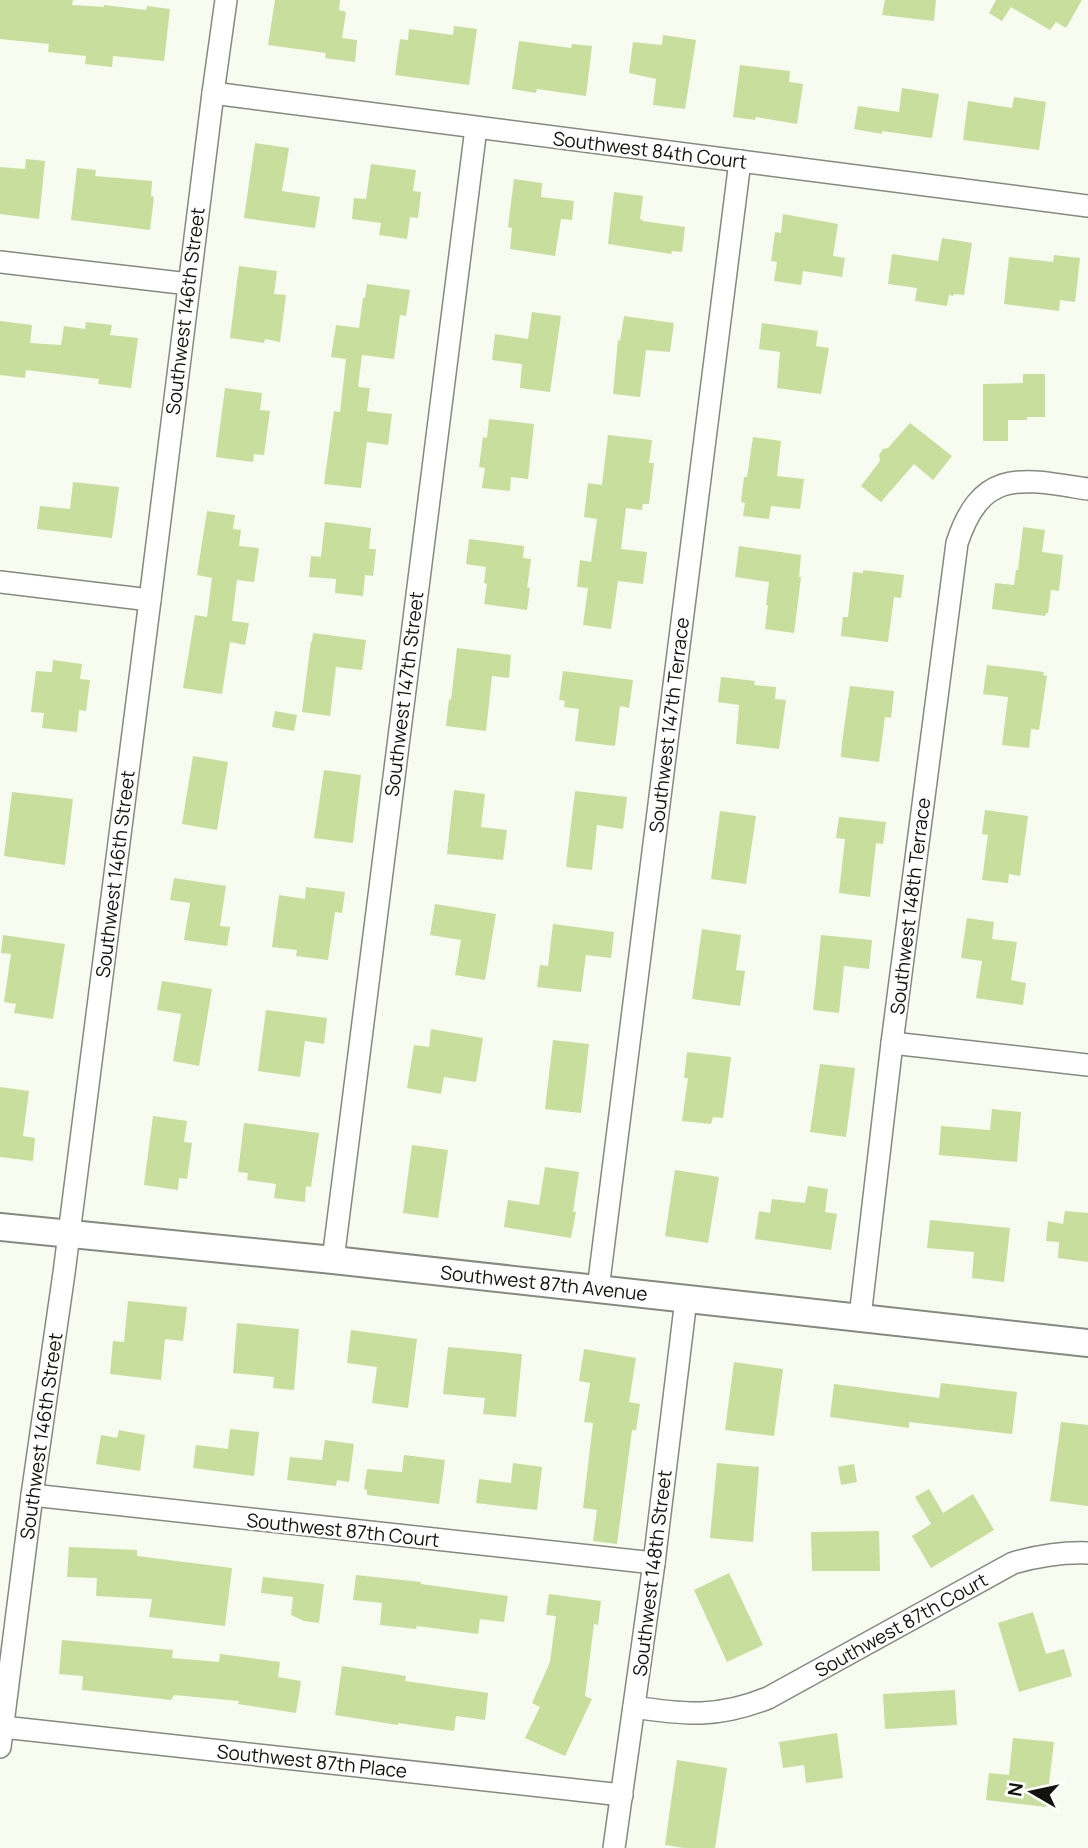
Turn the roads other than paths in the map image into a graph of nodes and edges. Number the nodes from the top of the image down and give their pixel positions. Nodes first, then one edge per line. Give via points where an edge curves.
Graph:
1 (226, 0) edge
2 (212, 93) junction
3 (476, 128) junction
4 (740, 161) junction
5 (1088, 206) edge
6 (0, 262) edge
7 (189, 284) junction
8 (1088, 489) edge
9 (0, 582) edge
10 (150, 600) junction
11 (892, 1043) junction
12 (1088, 1065) edge
13 (0, 1227) edge
14 (68, 1233) junction
15 (333, 1260) junction
16 (598, 1289) junction
17 (687, 1298) junction
18 (860, 1317) junction
19 (1088, 1343) edge
20 (32, 1495) junction
21 (1088, 1553) edge
22 (654, 1563) junction
23 (634, 1707) junction
24 (1, 1737) edge
25 (622, 1795) junction
26 (614, 1848) edge

1 - 2 street, Southwest 146th Street
2 - 3 street, Southwest 84th Court
2 - 7 street, Southwest 146th Street
3 - 4 street, Southwest 84th Court
3 - 15 street, Southwest 147th Street
4 - 5 street, Southwest 84th Court
4 - 16 street, Southwest 147th Terrace
6 - 7 street
7 - 10 street, Southwest 146th Street
8 - 11 street, Southwest 148th Terrace via 1033,481 1002,485 979,500 957,543
9 - 10 street
10 - 14 street, Southwest 146th Street
11 - 12 street
11 - 18 street, Southwest 148th Terrace
13 - 14 street, Southwest 87th Avenue
14 - 15 street, Southwest 87th Avenue
14 - 20 street, Southwest 146th Street
15 - 16 street, Southwest 87th Avenue
16 - 17 street, Southwest 87th Avenue
17 - 18 street, Southwest 87th Avenue
17 - 22 street, Southwest 148th Street
18 - 19 street, Southwest 87th Avenue
20 - 22 street, Southwest 87th Court
20 - 24 street, Southwest 146th Street
21 - 23 street, Southwest 87th Court via 1013,1563 747,1706 705,1714
22 - 23 street, Southwest 148th Street
23 - 25 street, Southwest 148th Street
24 - 25 street, Southwest 87th Place
25 - 26 street, Southwest 148th Street

